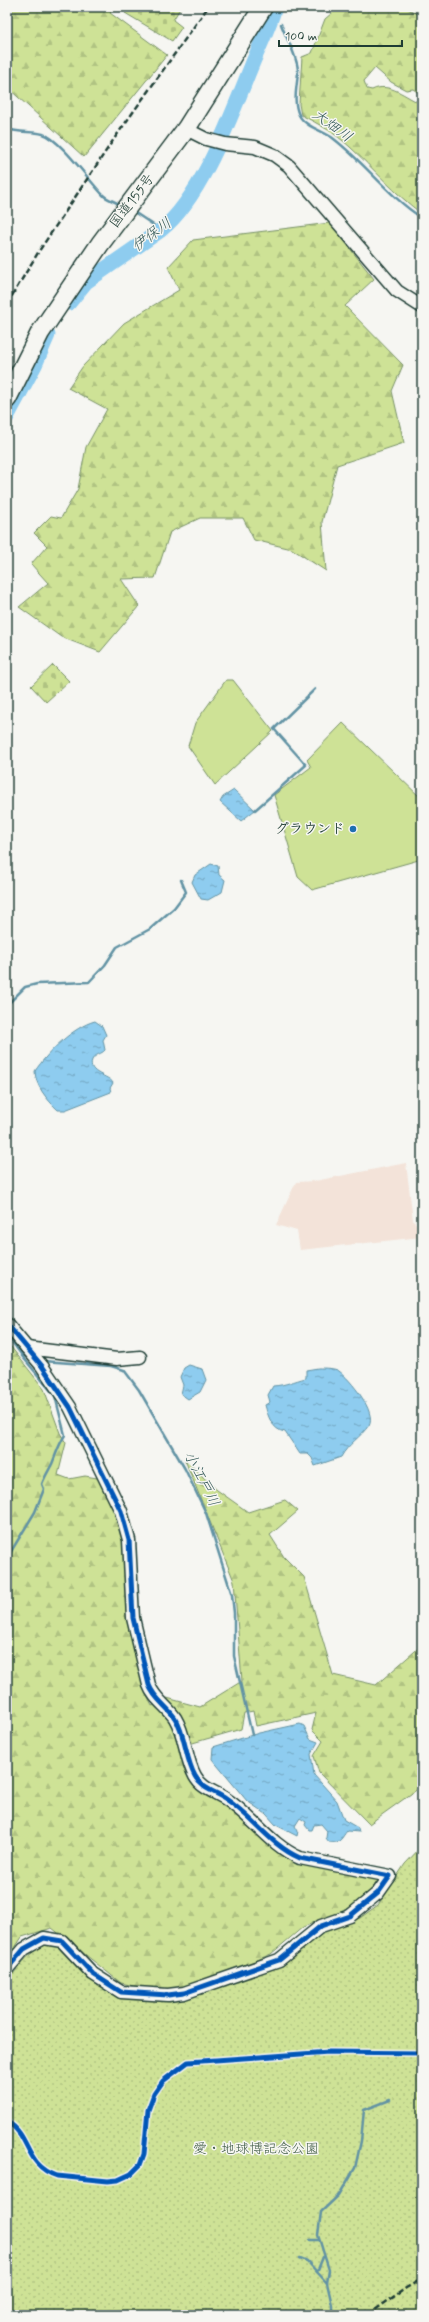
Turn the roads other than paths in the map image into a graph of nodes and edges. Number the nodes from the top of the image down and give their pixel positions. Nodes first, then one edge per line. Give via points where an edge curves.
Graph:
1 (263, 7) edge
2 (186, 129) junction
3 (422, 307) edge
4 (7, 399) edge
5 (7, 1324) edge
6 (29, 1351) junction
7 (140, 1357) dead end
8 (7, 1969) edge

1 - 2 highway, 国道155号
2 - 3 street via 220,142 255,147 274,154 289,166 397,291
2 - 4 highway, 国道155号 via 100,244 40,333
5 - 6 street
6 - 7 street via 117,1359
6 - 8 street via 70,1407 121,1511 130,1546 133,1618 149,1685 152,1694 174,1717 184,1735 190,1766 195,1777 203,1788 232,1803 267,1837 291,1854 390,1876 378,1894 350,1916 321,1926 279,1960 184,1993 168,1996 121,1992 93,1974 62,1941 44,1938 24,1949

